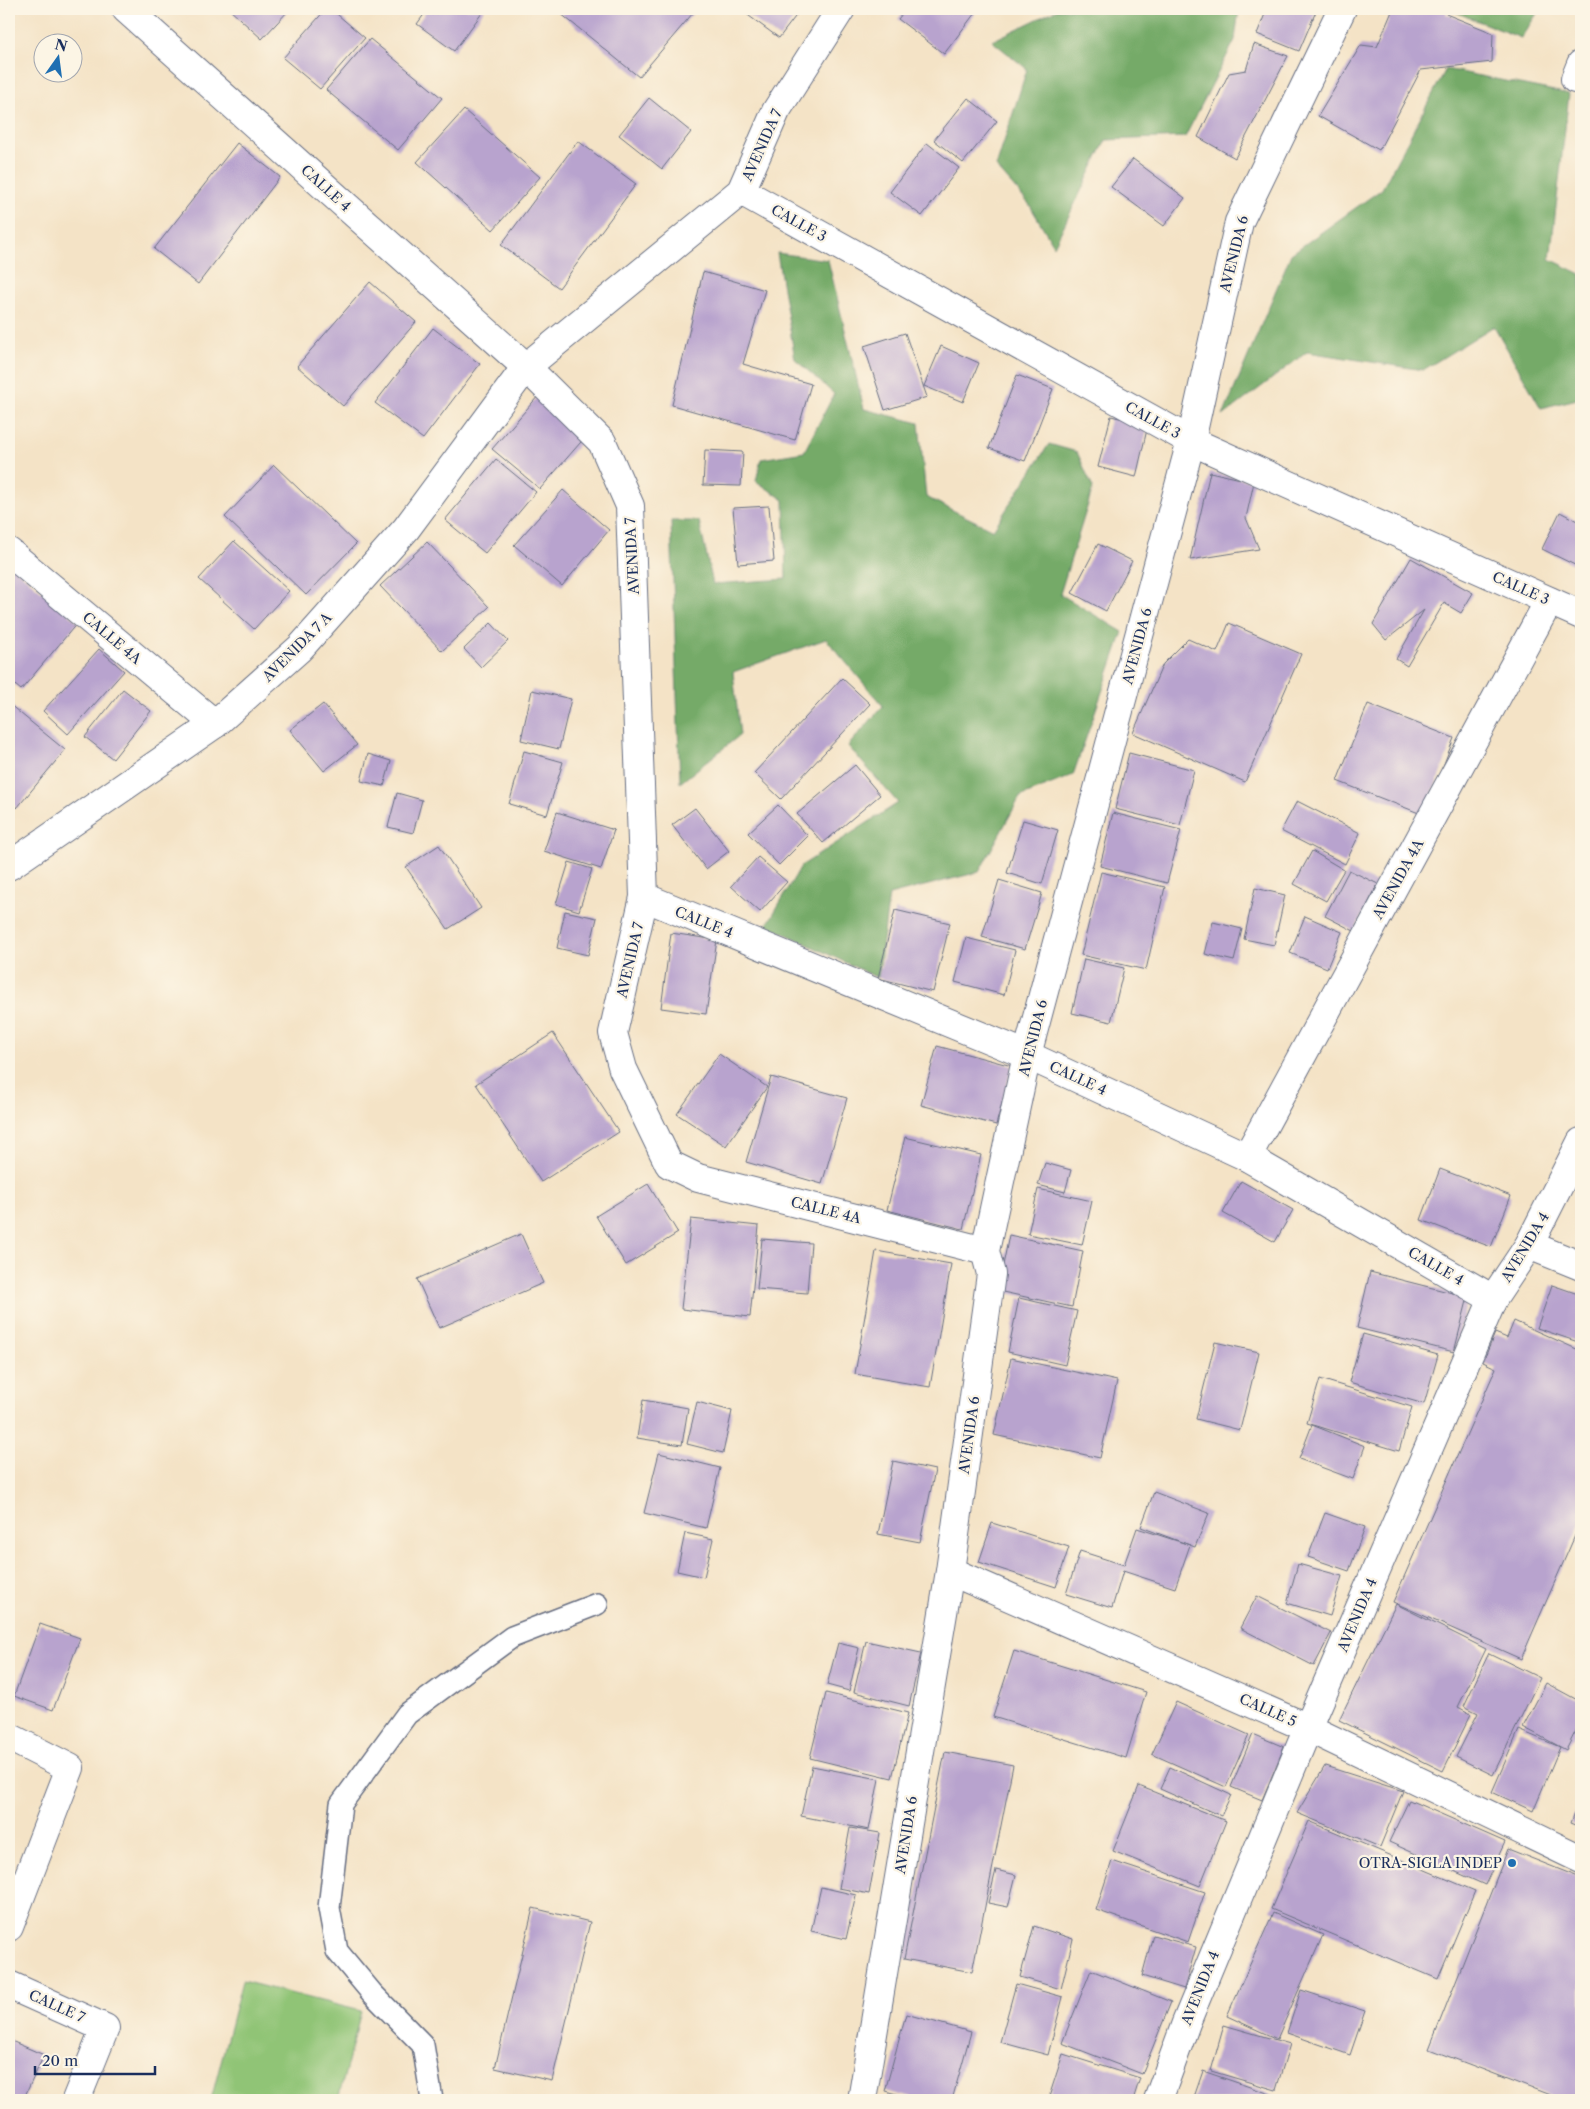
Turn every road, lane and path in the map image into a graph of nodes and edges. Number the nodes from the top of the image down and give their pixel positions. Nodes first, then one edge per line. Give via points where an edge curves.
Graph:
1 (126, 9) edge
2 (841, 9) edge
3 (1342, 9) edge
4 (741, 191) junction
5 (526, 367) junction
6 (1191, 441) junction
7 (9, 552) edge
8 (1549, 601) junction
9 (1581, 615) edge
10 (215, 724) junction
11 (12, 859) edge
12 (644, 897) junction
13 (1028, 1055) junction
14 (1581, 1142) edge
15 (1247, 1157) junction
16 (669, 1164) joint
17 (1529, 1245) junction
18 (985, 1251) junction
19 (1581, 1266) edge
20 (1493, 1299) junction
21 (950, 1571) junction
22 (597, 1604) dead end
23 (1308, 1728) junction
24 (9, 1737) edge
25 (1581, 1859) edge
26 (9, 1927) edge
27 (9, 1985) edge
28 (76, 2100) edge
29 (432, 2100) edge
30 (862, 2100) edge
31 (1158, 2100) edge

1 - 5 street, CALLE 4
2 - 4 street, AVENIDA 7 via 776,111
3 - 6 street, AVENIDA 6 via 1239,222
4 - 5 street, AVENIDA 7
4 - 6 street, CALLE 3
5 - 10 street, AVENIDA 7 A via 406,529 300,648
5 - 12 street, AVENIDA 7 via 602,442 630,506
6 - 8 street, CALLE 3
6 - 13 street, AVENIDA 6
7 - 10 street, CALLE 4A
8 - 9 street, CALLE 3
8 - 15 street, AVENIDA 4A
10 - 11 street, AVENIDA 7 A
12 - 13 street, CALLE 4
12 - 16 street, AVENIDA 7 via 613,1033 623,1069
13 - 15 street, CALLE 4
13 - 18 street, AVENIDA 6
14 - 17 street, AVENIDA 4
15 - 20 street, CALLE 4
16 - 18 street, CALLE 4A via 698,1178
17 - 19 street
17 - 20 street, AVENIDA 4
18 - 21 street, AVENIDA 6 via 991,1274
20 - 23 street, AVENIDA 4
21 - 23 street, CALLE 5
21 - 30 street, AVENIDA 6
22 - 29 lane via 512,1636 407,1714 341,1804 329,1908 337,1951 372,1993 423,2045
23 - 25 street, CALLE 5
23 - 31 street, AVENIDA 4 via 1186,2023
24 - 26 street via 70,1768
27 - 28 street, CALLE 7 via 105,2028

